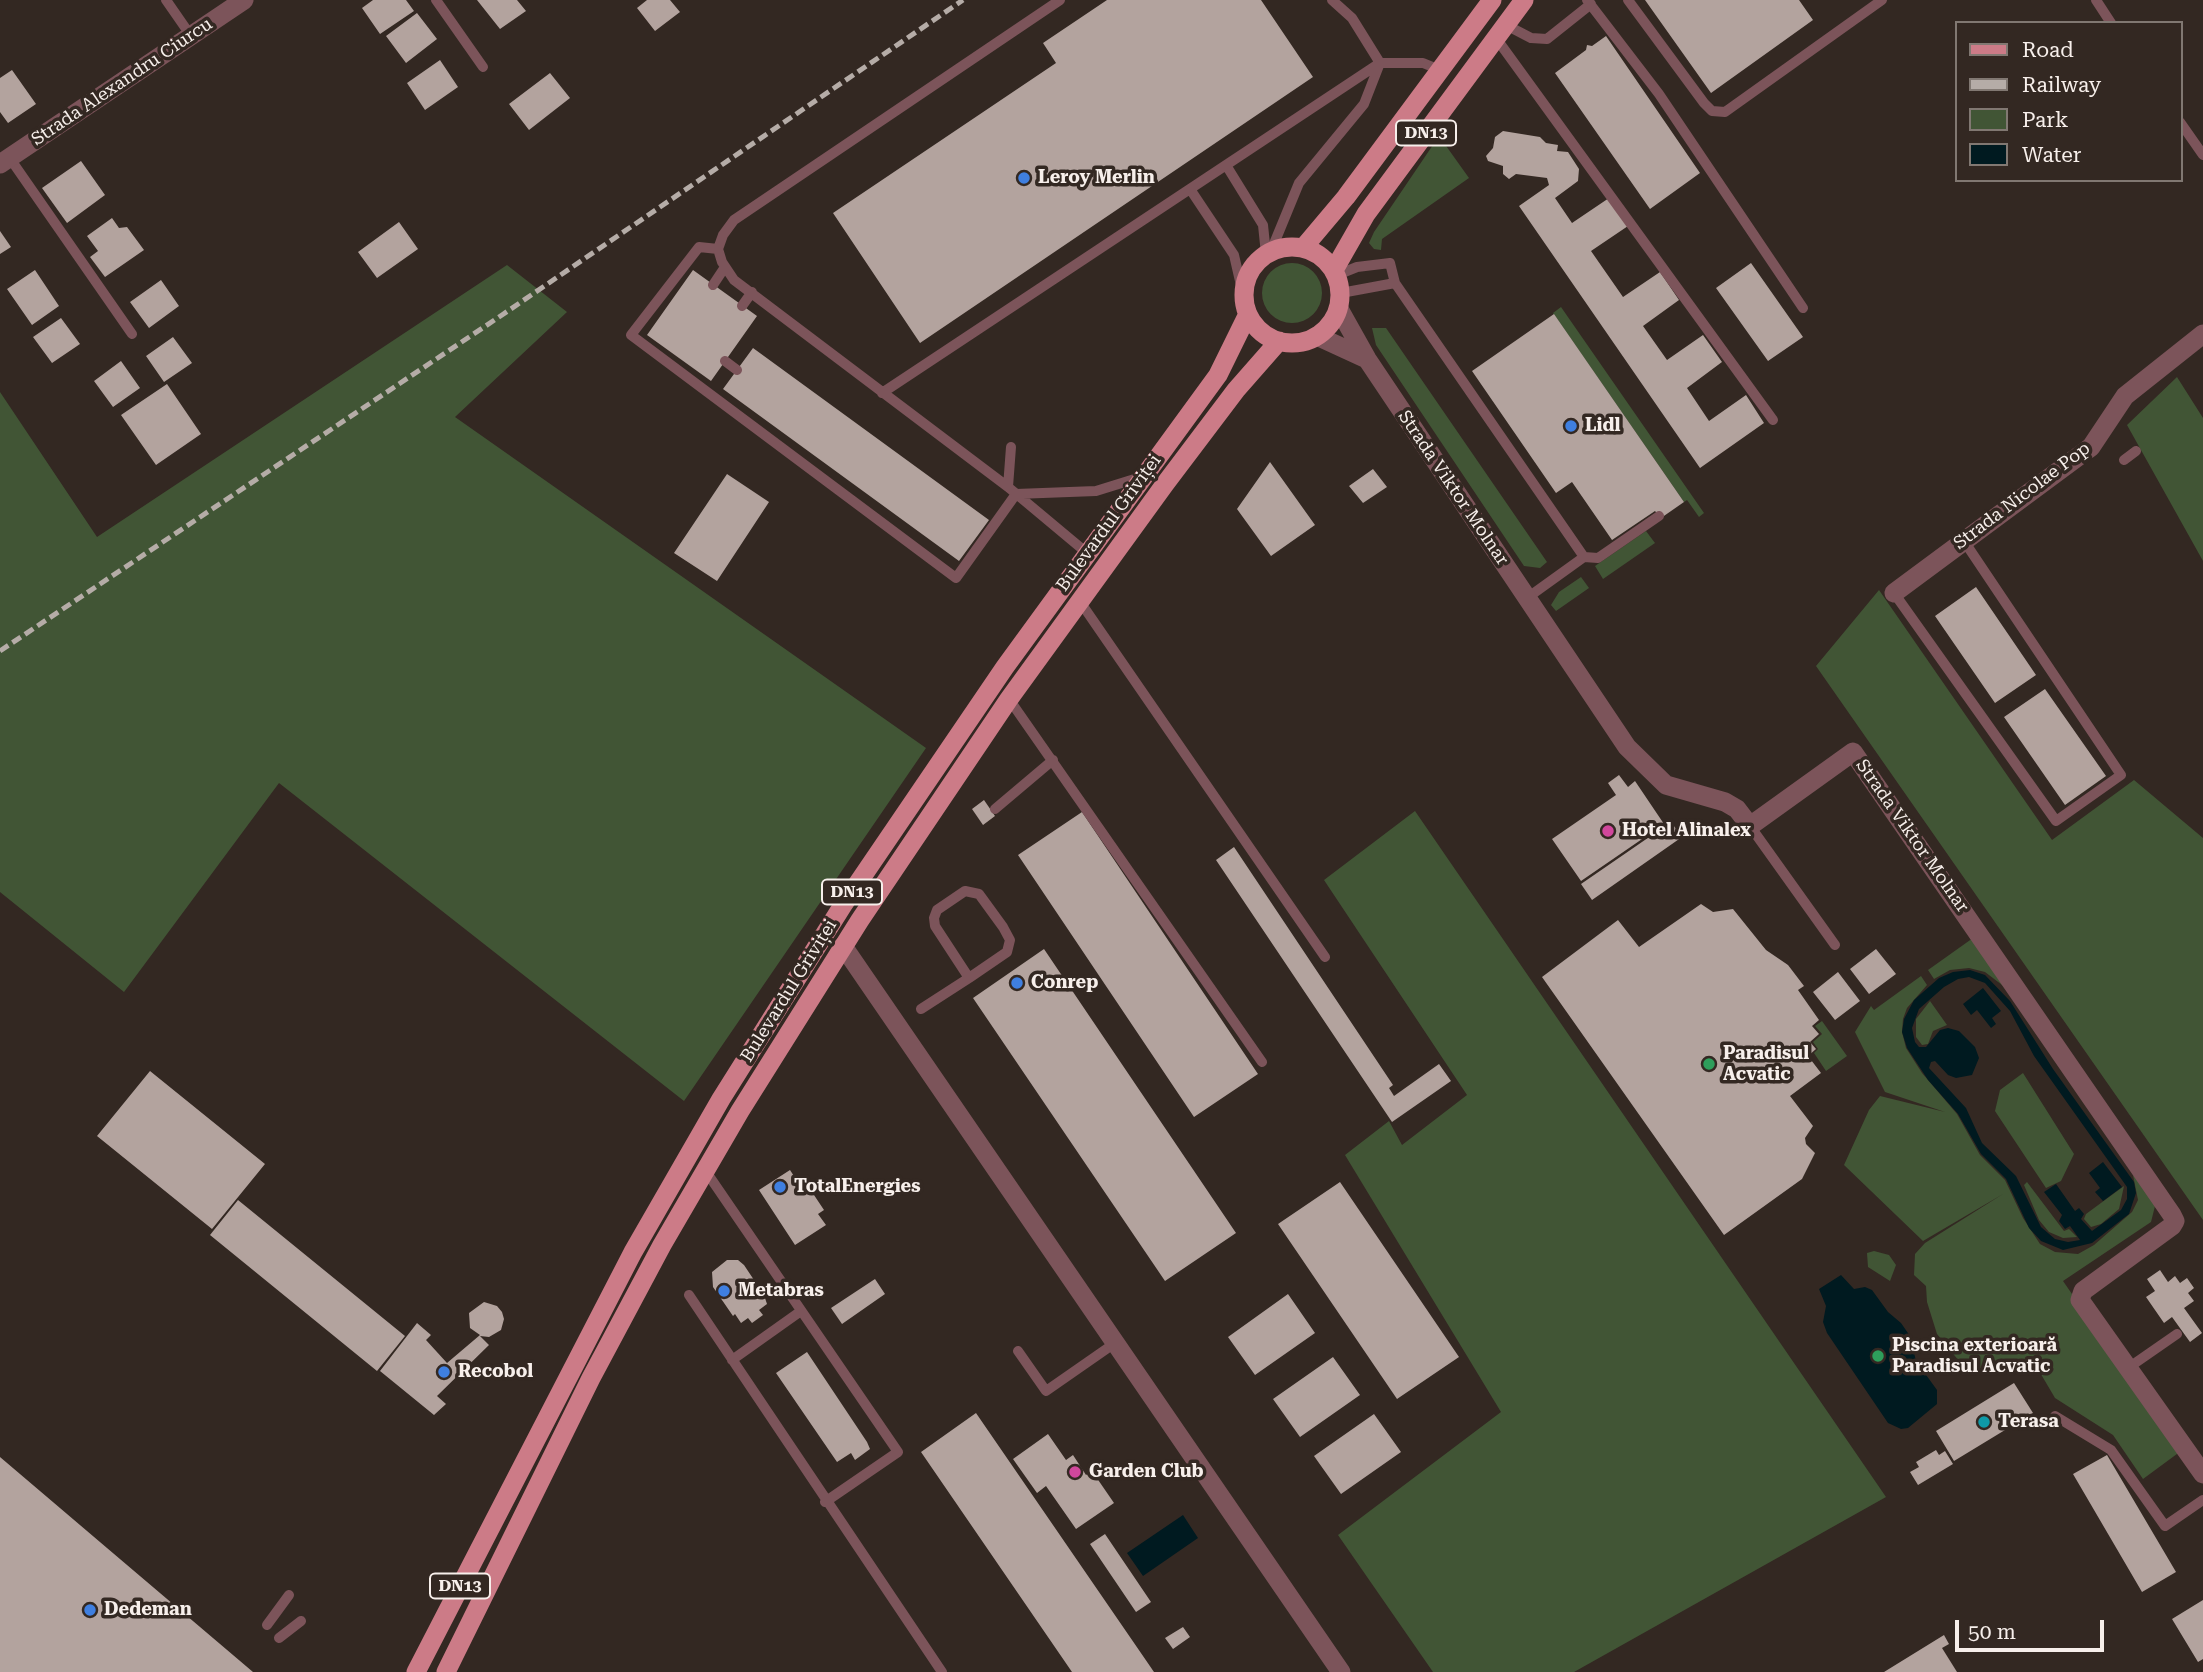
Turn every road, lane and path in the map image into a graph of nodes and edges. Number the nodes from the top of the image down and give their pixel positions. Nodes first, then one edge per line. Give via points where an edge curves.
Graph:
1 (166, 0) edge
2 (244, 0) edge
3 (436, 0) edge
4 (1060, 0) edge
5 (1332, 0) edge
6 (1492, 0) edge
7 (1524, 0) edge
8 (1628, 0) edge
9 (1882, 0) edge
10 (2096, 0) edge
11 (1589, 2) edge
12 (2110, 21) edge
13 (1501, 31) junction
14 (191, 36) junction
15 (1380, 63) junction
16 (483, 66) dead end
17 (1440, 70) junction
18 (2182, 125) edge
19 (2203, 155) edge
20 (5, 160) edge
21 (1226, 165) junction
22 (1190, 189) junction
23 (1303, 248) junction
24 (718, 249) junction
25 (1268, 253) junction
26 (725, 267) junction
27 (1395, 283) junction
28 (713, 285) dead end
29 (1337, 287) junction
30 (752, 292) junction
31 (742, 306) dead end
32 (1247, 308) junction
33 (1803, 308) dead end
34 (132, 334) dead end
35 (2203, 334) edge
36 (1317, 336) junction
37 (1279, 341) junction
38 (1367, 359) junction
39 (725, 361) dead end
40 (737, 369) dead end
41 (882, 393) junction
42 (1773, 420) dead end
43 (1011, 447) dead end
44 (2136, 451) dead end
45 (2124, 460) dead end
46 (1143, 476) junction
47 (1012, 491) junction
48 (1659, 516) dead end
49 (1966, 539) junction
50 (1087, 553) junction
51 (1584, 557) junction
52 (1983, 558) dead end
53 (1894, 593) joint
54 (1527, 598) junction
55 (1081, 603) junction
56 (1009, 699) junction
57 (1053, 760) junction
58 (995, 808) dead end
59 (1750, 826) junction
60 (1836, 945) dead end
61 (843, 946) junction
62 (1325, 957) dead end
63 (969, 978) junction
64 (921, 1009) dead end
65 (1262, 1062) dead end
66 (705, 1170) junction
67 (689, 1295) dead end
68 (802, 1311) junction
69 (2177, 1334) dead end
70 (1115, 1343) junction
71 (1018, 1351) dead end
72 (732, 1360) junction
73 (2128, 1368) junction
74 (2055, 1416) dead end
75 (2203, 1474) edge
76 (2203, 1500) edge
77 (825, 1502) junction
78 (289, 1595) dead end
79 (300, 1621) dead end
80 (267, 1625) dead end
81 (279, 1638) dead end
82 (416, 1672) edge
83 (446, 1672) edge
84 (942, 1672) edge
85 (1341, 1672) edge

1 - 14 lane
2 - 14 street, Strada Alexandru Ciurcu
3 - 16 lane
4 - 24 lane via 734,220
5 - 15 lane via 1352,18
6 - 17 main road, DN13
7 - 13 main road, DN13
8 - 9 lane via 1704,103 1712,111 1725,112
10 - 12 lane
11 - 13 lane via 1547,40
11 - 33 lane via 1659,94
13 - 29 main road, DN13 via 1366,214
13 - 42 lane
14 - 20 street, Strada Alexandru Ciurcu
15 - 17 lane via 1423,63
15 - 21 lane
15 - 25 lane via 1364,104 1299,183
17 - 23 main road, DN13
18 - 19 lane
20 - 34 lane
21 - 22 lane
21 - 25 lane via 1263,225
22 - 32 lane via 1234,255
22 - 41 lane
23 - 25 main road via 1284,247
23 - 29 main road via 1321,256
24 - 26 lane
24 - 47 lane via 699,247 631,335 956,578
25 - 32 main road, DN13 via 1251,270
26 - 28 lane
26 - 30 lane
27 - 29 lane
27 - 29 lane via 1390,263 1357,267
27 - 51 lane
29 - 36 main road, DN13 via 1326,329
29 - 38 street, Strada Viktor Molnar
30 - 31 lane
30 - 41 lane
32 - 37 main road via 1258,328
32 - 46 main road, Bulevardul Griviței / DN13 via 1218,375
35 - 49 street, Strada Nicolae Pop via 2125,396 2091,447
36 - 37 main road via 1299,343
36 - 38 street
37 - 55 main road, Bulevardul Griviței via 1220,411
38 - 54 street, Strada Viktor Molnar
39 - 40 lane
41 - 47 lane
43 - 47 lane
44 - 45 lane
46 - 47 lane via 1096,491
46 - 50 main road, Bulevardul Griviței / DN13
47 - 50 lane
48 - 51 lane via 1598,558
49 - 52 lane
49 - 53 street, Strada Nicolae Pop
49 - 53 lane via 2121,775 2056,821
50 - 82 main road, Bulevardul Griviței / DN13 via 843,905 721,1099 633,1252
51 - 54 lane
54 - 59 street, Strada Viktor Molnar via 1627,747 1647,768 1666,785 1725,802
55 - 56 main road, Bulevardul Griviței
55 - 62 lane
56 - 57 lane
56 - 61 main road, Bulevardul Griviței
57 - 58 lane
57 - 65 lane
59 - 60 lane
59 - 73 street, Strada Viktor Molnar via 1853,752 1945,883 2175,1221 2080,1295
61 - 66 main road, Bulevardul Griviței
61 - 70 street
63 - 63 lane via 1007,953 1010,940 979,894 965,891 937,910 934,918
63 - 64 lane
66 - 68 lane
66 - 83 main road, Bulevardul Griviței via 591,1378
67 - 72 lane
68 - 72 lane
68 - 77 lane via 898,1452
69 - 73 lane
70 - 71 lane via 1046,1391
70 - 85 street
72 - 77 lane
73 - 75 street, Strada Viktor Molnar
74 - 76 lane via 2111,1450 2165,1526
77 - 84 lane
78 - 80 lane
79 - 81 lane

